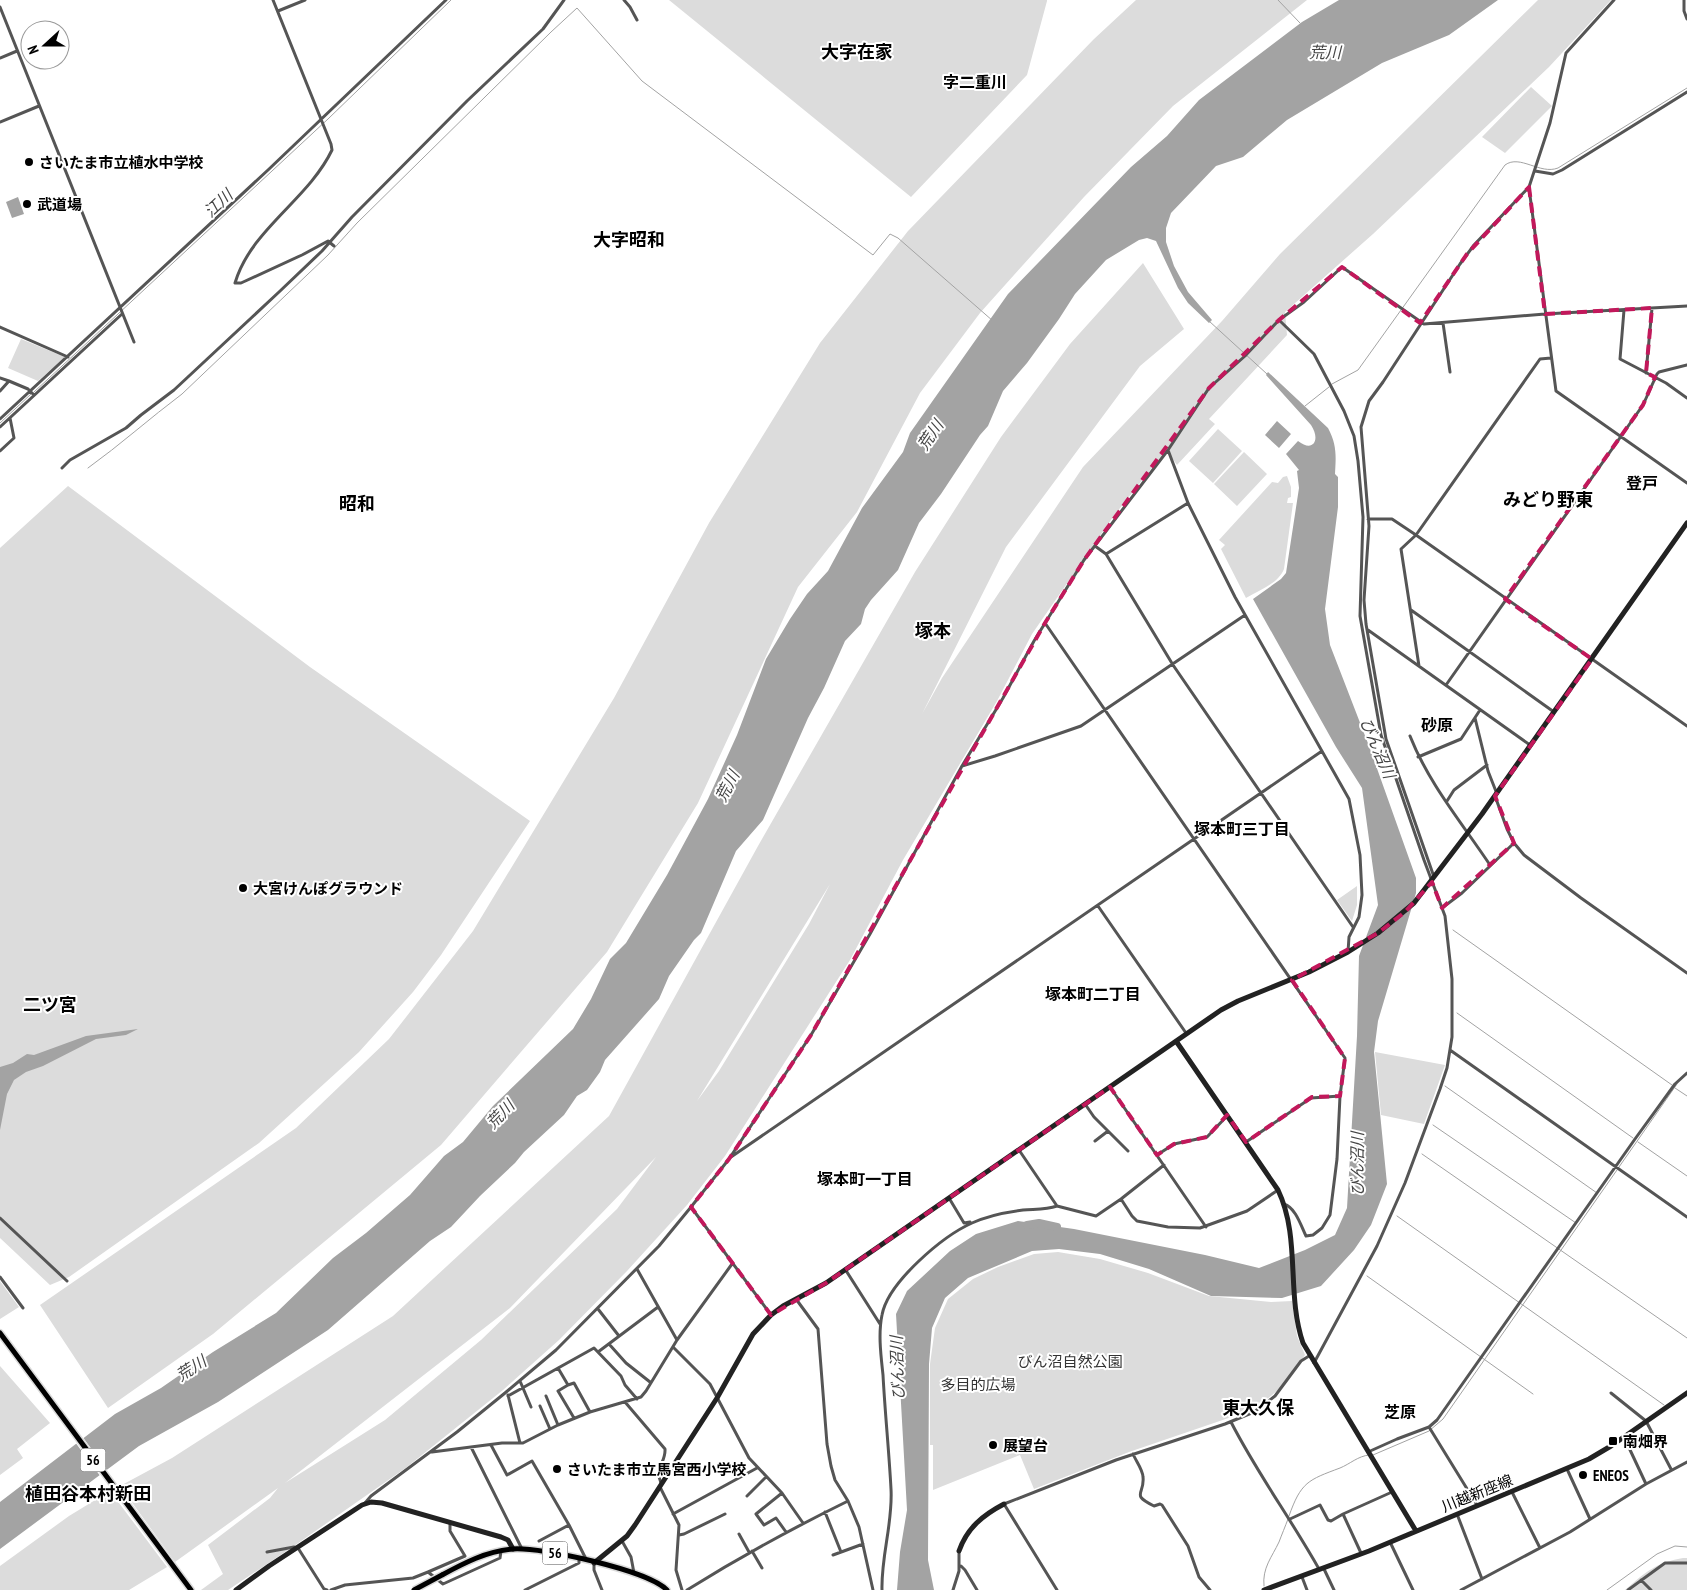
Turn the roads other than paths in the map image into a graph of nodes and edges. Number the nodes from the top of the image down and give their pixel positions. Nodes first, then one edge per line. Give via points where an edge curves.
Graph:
1 (273, 0) edge
2 (305, 0) edge
3 (446, 0) edge
4 (564, 0) edge
5 (624, 0) edge
6 (1614, 0) edge
7 (1684, 0) edge
8 (0, 7) edge
9 (278, 11) junction
10 (1687, 19) edge
11 (637, 20) dead end
12 (17, 51) junction
13 (0, 58) edge
14 (1687, 92) edge
15 (39, 106) junction
16 (321, 120) junction
17 (0, 122) edge
18 (1535, 171) junction
19 (1529, 187) junction
20 (330, 242) junction
21 (334, 246) dead end
22 (1687, 306) edge
23 (1652, 308) junction
24 (1624, 310) junction
25 (121, 311) junction
26 (1545, 314) junction
27 (1279, 320) junction
28 (1420, 323) junction
29 (1442, 323) junction
30 (0, 327) edge
31 (134, 342) dead end
32 (68, 357) junction
33 (1551, 358) junction
34 (1687, 365) edge
35 (1450, 372) dead end
36 (1646, 372) junction
37 (1655, 377) junction
38 (0, 378) edge
39 (9, 381) junction
40 (0, 391) edge
41 (32, 393) junction
42 (1687, 398) edge
43 (10, 418) junction
44 (0, 419) edge
45 (0, 427) edge
46 (1621, 437) junction
47 (1168, 450) junction
48 (0, 451) edge
49 (62, 468) dead end
50 (1687, 483) edge
51 (1188, 503) junction
52 (1368, 519) junction
53 (1687, 523) edge
54 (1416, 535) junction
55 (1095, 546) junction
56 (1106, 554) junction
57 (1506, 599) junction
58 (1411, 609) junction
59 (1245, 615) junction
60 (1045, 623) junction
61 (1368, 630) junction
62 (1470, 652) junction
63 (1592, 659) junction
64 (1173, 665) junction
65 (1419, 666) junction
66 (1446, 685) junction
67 (1480, 710) junction
68 (1106, 711) junction
69 (1554, 713) junction
70 (1475, 718) junction
71 (1687, 726) edge
72 (1410, 736) dead end
73 (1531, 746) junction
74 (1322, 751) junction
75 (1418, 757) junction
76 (1487, 765) junction
77 (962, 766) junction
78 (1261, 792) junction
79 (1496, 795) junction
80 (1446, 802) junction
81 (1468, 832) junction
82 (1194, 839) junction
83 (1514, 843) junction
84 (1490, 866) junction
85 (1433, 879) junction
86 (1098, 906) junction
87 (1442, 908) junction
88 (1353, 927) junction
89 (1348, 952) junction
90 (1687, 972) edge
91 (1292, 980) junction
92 (1187, 1034) junction
93 (1176, 1041) junction
94 (1450, 1050) junction
95 (1687, 1073) edge
96 (1110, 1087) junction
97 (1340, 1096) junction
98 (1085, 1104) junction
99 (1227, 1116) junction
100 (1108, 1131) junction
101 (1095, 1142) dead end
102 (1246, 1142) junction
103 (1019, 1150) junction
104 (1128, 1151) dead end
105 (1157, 1155) junction
106 (729, 1158) junction
107 (1164, 1165) junction
108 (1616, 1167) junction
109 (1278, 1190) junction
110 (949, 1198) junction
111 (1120, 1200) junction
112 (1284, 1204) junction
113 (1057, 1206) junction
114 (691, 1207) junction
115 (1687, 1217) edge
116 (0, 1218) edge
117 (973, 1222) junction
118 (1206, 1227) junction
119 (732, 1264) junction
120 (637, 1269) junction
121 (846, 1269) junction
122 (0, 1277) edge
123 (67, 1281) dead end
124 (796, 1298) junction
125 (658, 1307) junction
126 (23, 1308) dead end
127 (598, 1309) junction
128 (771, 1315) junction
129 (881, 1324) junction
130 (0, 1333) edge
131 (619, 1336) junction
132 (677, 1340) junction
133 (609, 1344) junction
134 (674, 1347) junction
135 (598, 1352) junction
136 (1309, 1356) junction
137 (1314, 1363) junction
138 (558, 1368) junction
139 (520, 1381) junction
140 (650, 1382) junction
141 (568, 1385) junction
142 (523, 1388) junction
143 (1611, 1393) dead end
144 (1687, 1393) edge
145 (507, 1394) junction
146 (546, 1396) dead end
147 (717, 1398) junction
148 (637, 1399) junction
149 (625, 1402) junction
150 (540, 1406) dead end
151 (532, 1407) dead end
152 (590, 1412) junction
153 (574, 1418) junction
154 (1646, 1421) junction
155 (1231, 1422) junction
156 (558, 1425) junction
157 (1430, 1427) junction
158 (550, 1429) junction
159 (1624, 1437) junction
160 (520, 1443) junction
161 (490, 1445) junction
162 (471, 1447) junction
163 (431, 1452) junction
164 (1368, 1453) junction
165 (1133, 1454) junction
166 (1687, 1462) edge
167 (757, 1468) junction
168 (1672, 1469) junction
169 (1566, 1470) junction
170 (766, 1477) junction
171 (1646, 1484) junction
172 (660, 1485) junction
173 (1392, 1492) junction
174 (1512, 1492) junction
175 (782, 1493) junction
176 (747, 1496) dead end
177 (848, 1500) junction
178 (1004, 1504) junction
179 (362, 1505) junction
180 (1477, 1506) junction
181 (825, 1512) junction
182 (673, 1514) junction
183 (725, 1514) dead end
184 (1343, 1514) junction
185 (1457, 1514) junction
186 (1290, 1519) junction
187 (1590, 1519) junction
188 (450, 1522) junction
189 (802, 1523) junction
190 (569, 1525) junction
191 (1416, 1531) junction
192 (786, 1532) junction
193 (739, 1534) dead end
194 (679, 1535) junction
195 (539, 1541) dead end
196 (622, 1541) junction
197 (1390, 1542) junction
198 (863, 1544) junction
199 (298, 1548) junction
200 (1540, 1548) junction
201 (513, 1549) junction
202 (522, 1549) junction
203 (501, 1551) junction
204 (959, 1551) joint
205 (268, 1552) dead end
206 (751, 1552) junction
207 (841, 1552) junction
208 (1362, 1554) junction
209 (833, 1555) dead end
210 (579, 1559) junction
211 (587, 1561) junction
212 (594, 1562) junction
213 (1687, 1563) edge
214 (960, 1566) junction
215 (762, 1568) dead end
216 (1322, 1569) junction
217 (428, 1572) junction
218 (634, 1573) junction
219 (1302, 1576) junction
220 (1482, 1579) junction
221 (1641, 1580) junction
222 (189, 1588) edge
223 (236, 1590) edge
224 (327, 1590) edge
225 (331, 1590) edge
226 (414, 1590) edge
227 (525, 1590) edge
228 (602, 1590) edge
229 (667, 1590) edge
230 (682, 1590) edge
231 (687, 1590) edge
232 (873, 1590) edge
233 (882, 1590) edge
234 (953, 1590) edge
235 (977, 1590) edge
236 (1057, 1590) edge
237 (1210, 1590) edge
238 (1264, 1590) edge
239 (1307, 1590) edge
240 (1334, 1590) edge
241 (1413, 1590) edge
242 (1461, 1590) edge
243 (1628, 1590) edge
244 (1651, 1590) edge

1 - 9 street
2 - 9 street
3 - 16 street
4 - 20 street via 543,29 473,94
5 - 11 street
6 - 18 street via 1566,53
7 - 10 street
8 - 12 street
9 - 16 street
12 - 13 street
12 - 15 street
14 - 18 street via 1562,170 1552,174
15 - 17 street
15 - 25 street
16 - 20 street via 331,144 330,155 316,176 251,250 235,283
16 - 25 street
18 - 19 street
19 - 26 street
19 - 28 street via 1467,254
20 - 21 street
20 - 49 street via 174,390 121,433 70,460
22 - 23 street
23 - 24 street
23 - 36 street
24 - 26 street
24 - 36 street via 1620,359
25 - 31 street
25 - 32 street
25 - 41 street
26 - 29 street
26 - 33 street
27 - 28 street via 1342,267
27 - 47 street via 1209,388
27 - 85 street via 1314,354 1354,436 1363,517 1362,626 1382,741
28 - 29 street
28 - 52 street via 1370,398 1364,416 1361,438
29 - 35 street
30 - 32 street
32 - 41 street
33 - 46 street via 1556,391
33 - 54 street via 1540,359
34 - 37 street via 1659,372
36 - 37 street
37 - 42 street
37 - 46 street via 1643,405
38 - 39 street
39 - 40 street
39 - 41 street
41 - 43 street
41 - 44 street
43 - 45 street
43 - 48 street via 14,438
46 - 50 street
46 - 57 street
47 - 51 street
47 - 55 street
51 - 56 street
51 - 59 street
52 - 54 street via 1392,519
52 - 61 street via 1364,600
53 - 63 street
54 - 57 street
54 - 58 street via 1400,549
55 - 56 street
55 - 60 street
56 - 64 street
57 - 62 street
57 - 63 street
58 - 62 street
58 - 65 street
59 - 64 street
59 - 74 street
60 - 68 street
60 - 77 street
61 - 65 street
61 - 85 street via 1386,739
62 - 66 street
62 - 69 street
63 - 69 street
63 - 71 street
64 - 68 street
64 - 78 street
65 - 66 street
66 - 67 street
67 - 70 street
67 - 73 street
68 - 77 street via 1081,726
68 - 82 street
69 - 73 street
70 - 75 street via 1461,739
70 - 76 street
72 - 75 street
73 - 79 street
74 - 78 street
74 - 88 street via 1349,799 1356,832 1362,895 1359,917
75 - 80 street
76 - 79 street
76 - 80 street via 1454,790
77 - 106 street via 811,1035
78 - 82 street
78 - 88 street
79 - 81 street
79 - 83 street
80 - 81 street
81 - 84 street
81 - 85 street
82 - 86 street
82 - 91 street
83 - 84 street
83 - 90 street via 1543,870
84 - 87 street
85 - 87 street
85 - 89 street via 1400,916
86 - 92 street
86 - 106 street
87 - 94 street via 1452,973
88 - 89 street
89 - 91 street
91 - 92 street via 1232,1004
91 - 97 street via 1346,1058
92 - 93 street
93 - 96 street
93 - 99 street
94 - 108 street
94 - 137 street via 1440,1089 1397,1201 1377,1246
95 - 108 street via 1675,1084
96 - 98 street
96 - 105 street
97 - 102 street via 1311,1098
97 - 112 street via 1337,1159 1328,1220 1318,1232 1306,1236 1300,1222
98 - 100 street
98 - 103 street
99 - 102 street
99 - 105 street via 1207,1137 1174,1144
100 - 101 street
100 - 104 street
102 - 109 street
103 - 110 street
103 - 113 street
105 - 107 street
106 - 114 street
107 - 111 street
107 - 118 street
108 - 115 street
108 - 157 street
109 - 112 street
109 - 118 street via 1247,1211
110 - 117 street via 964,1223
110 - 121 street
111 - 113 street via 1096,1216
111 - 118 street via 1138,1221 1168,1227
112 - 136 street via 1289,1223 1299,1333
113 - 117 street
114 - 119 street
114 - 120 street
116 - 123 street
117 - 129 street via 948,1236 903,1276 886,1304
119 - 128 street
119 - 132 street
120 - 125 street
120 - 127 street
121 - 124 street
121 - 129 street
122 - 126 street
124 - 128 street
124 - 177 street via 818,1329 827,1444 834,1480
125 - 131 street
125 - 132 street
127 - 131 street
127 - 139 street
128 - 147 street via 754,1334
129 - 233 street via 891,1512
130 - 222 main road, 56
131 - 133 street
132 - 134 street
133 - 135 street
133 - 140 street
134 - 140 street
134 - 147 street via 710,1384
135 - 138 street via 594,1348
135 - 148 street
136 - 137 street
136 - 155 street via 1270,1401
137 - 164 street
138 - 141 street
138 - 142 street
139 - 142 street
139 - 145 street
140 - 148 street
141 - 152 street via 574,1383
141 - 153 street via 558,1391
142 - 145 street
142 - 151 street
143 - 154 street
144 - 154 street, 川越新座線
145 - 160 street
145 - 163 street
146 - 156 street
147 - 167 street
147 - 172 street
148 - 149 street
149 - 152 street
149 - 172 street via 665,1449 658,1474
150 - 158 street
152 - 153 street
153 - 156 street
154 - 159 street, 川越新座線
154 - 168 street
155 - 165 street
155 - 186 street
156 - 158 street
157 - 164 street
157 - 180 street
158 - 160 street
159 - 169 street, 川越新座線
159 - 171 street
160 - 161 street
161 - 162 street
161 - 190 street via 507,1475 532,1461
162 - 163 street
162 - 202 street
163 - 179 street
164 - 173 street
165 - 178 street
165 - 237 street via 1144,1476 1140,1497 1154,1506 1162,1505 1188,1546 1199,1577
166 - 168 street
167 - 170 street
167 - 182 street
168 - 171 street
169 - 174 street, 川越新座線
169 - 187 street
170 - 175 street
170 - 176 street
171 - 187 street
172 - 182 street
172 - 196 street
173 - 184 street
173 - 191 street
174 - 180 street, 川越新座線
174 - 200 street
175 - 189 street
175 - 192 street via 756,1514 764,1525 776,1518
177 - 181 street
177 - 198 street
178 - 204 street via 974,1525
178 - 236 street
179 - 188 street via 382,1503
179 - 199 street
180 - 185 street, 川越新座線
181 - 189 street
181 - 207 street
182 - 194 street via 680,1525
183 - 194 street
184 - 186 street via 1328,1520 1320,1505
184 - 208 street
185 - 191 street, 川越新座線
185 - 220 street
186 - 216 street
187 - 200 street
188 - 201 street via 508,1540
188 - 217 street via 450,1531 465,1556
189 - 192 street
190 - 195 street
190 - 211 street
191 - 197 street, 川越新座線
192 - 206 street
193 - 206 street
194 - 230 street via 676,1570
196 - 212 street
196 - 218 street via 631,1557
197 - 208 street, 川越新座線
197 - 241 street
198 - 207 street
198 - 232 street
199 - 205 street
199 - 223 street
199 - 224 street
200 - 220 street
201 - 202 main road, 56
201 - 203 main road, 56
202 - 210 main road, 56
203 - 217 street via 500,1558 443,1584
203 - 226 main road, 56, bridge via 468,1561
204 - 214 street
206 - 215 street
206 - 231 street
207 - 209 street
208 - 216 street, 川越新座線
210 - 211 main road, 56
210 - 227 street via 579,1564
211 - 212 main road, 56
212 - 218 main road, 56
212 - 228 street
213 - 221 street via 1665,1563
214 - 234 street
214 - 235 street
216 - 219 street, 川越新座線
216 - 240 street
217 - 225 street via 414,1578 345,1585
218 - 229 main road, 56
219 - 238 street, 川越新座線
219 - 239 street
220 - 242 street
221 - 243 street
221 - 244 street

